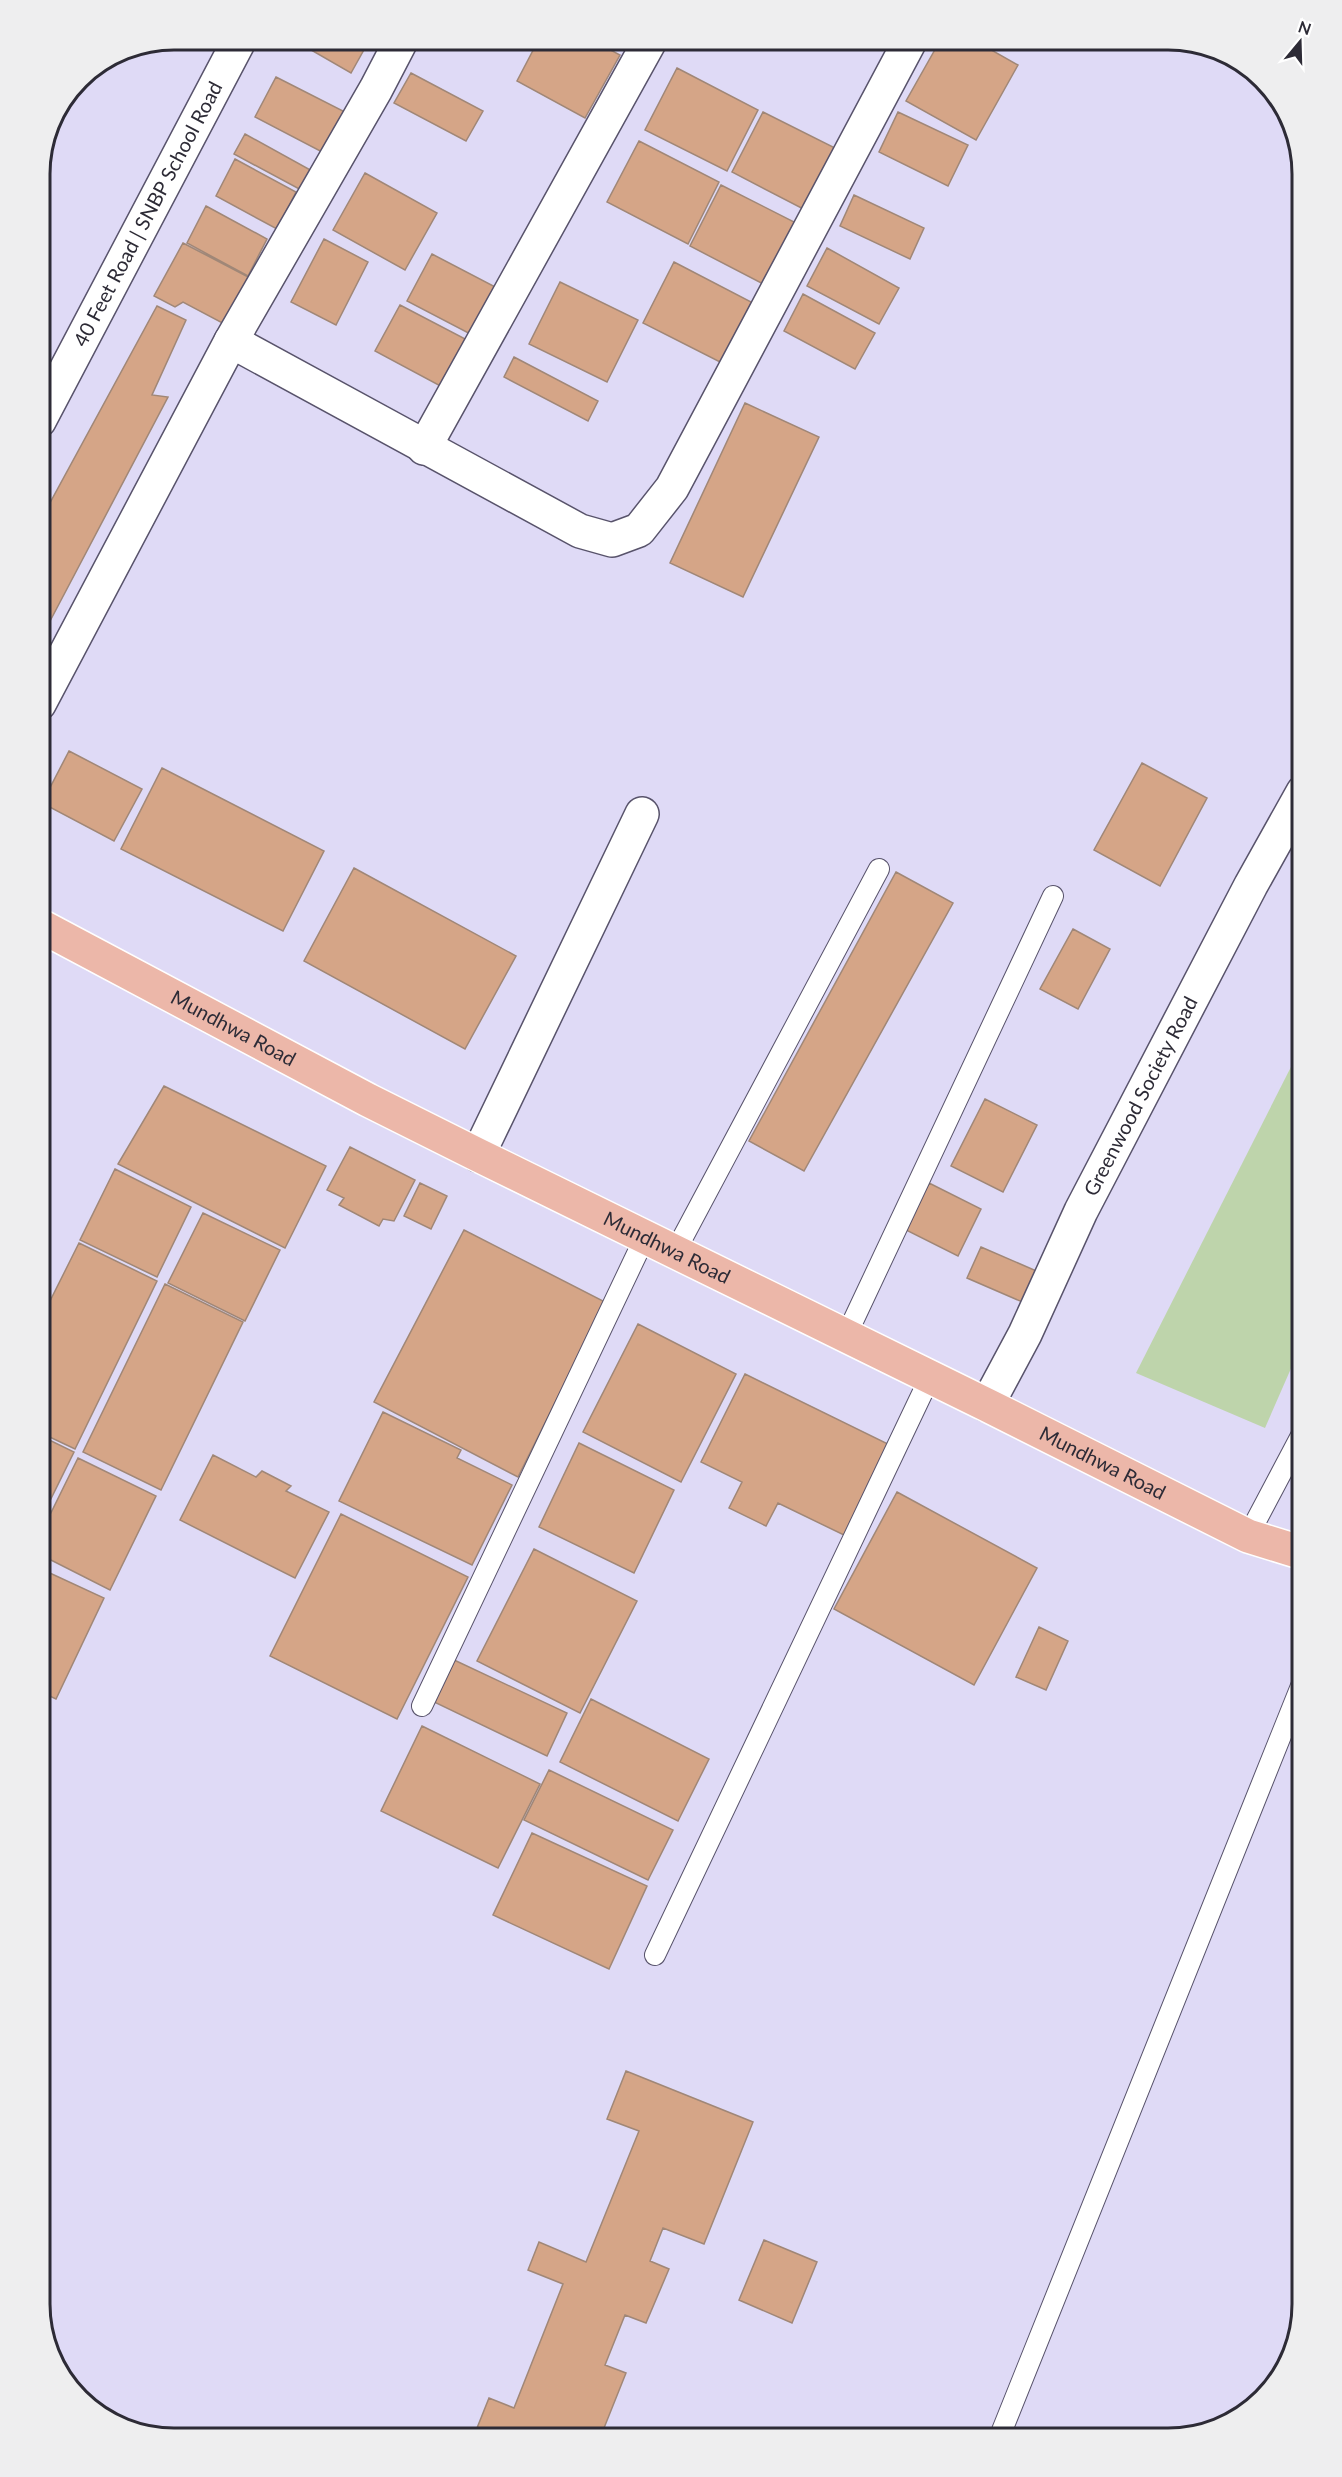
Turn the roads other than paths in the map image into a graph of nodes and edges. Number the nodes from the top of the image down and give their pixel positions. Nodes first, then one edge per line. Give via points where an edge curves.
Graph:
1 (234, 50) edge
2 (396, 50) edge
3 (645, 50) edge
4 (905, 50) edge
5 (231, 341) junction
6 (50, 400) edge
7 (424, 448) junction
8 (50, 683) edge
9 (1292, 812) edge
10 (642, 814) dead end
11 (879, 869) dead end
12 (1053, 896) dead end
13 (50, 931) edge
14 (478, 1155) junction
15 (645, 1237) junction
16 (675, 1252) junction
17 (846, 1336) junction
18 (930, 1377) junction
19 (987, 1405) junction
20 (1292, 1453) edge
21 (1248, 1536) junction
22 (1292, 1549) edge
23 (422, 1706) dead end
24 (1292, 1709) edge
25 (655, 1955) dead end
26 (1003, 2428) edge

1 - 6 street, 40 Feet Road | SNBP School Road
2 - 5 street
3 - 7 street
4 - 7 street via 672,488 639,530 612,540 580,531
5 - 7 street
5 - 8 street
9 - 19 street, Greenwood Society Road via 1081,1211 1026,1334
10 - 14 street
11 - 16 lane
12 - 17 lane
13 - 14 main road, Mundhwa Road
14 - 15 main road, Mundhwa Road
15 - 16 main road, Mundhwa Road
15 - 23 lane
16 - 17 main road, Mundhwa Road
17 - 18 main road, Mundhwa Road
18 - 19 main road, Mundhwa Road
18 - 25 lane
19 - 21 main road, Mundhwa Road
20 - 21 lane
21 - 22 main road, Mundhwa Road
24 - 26 lane

